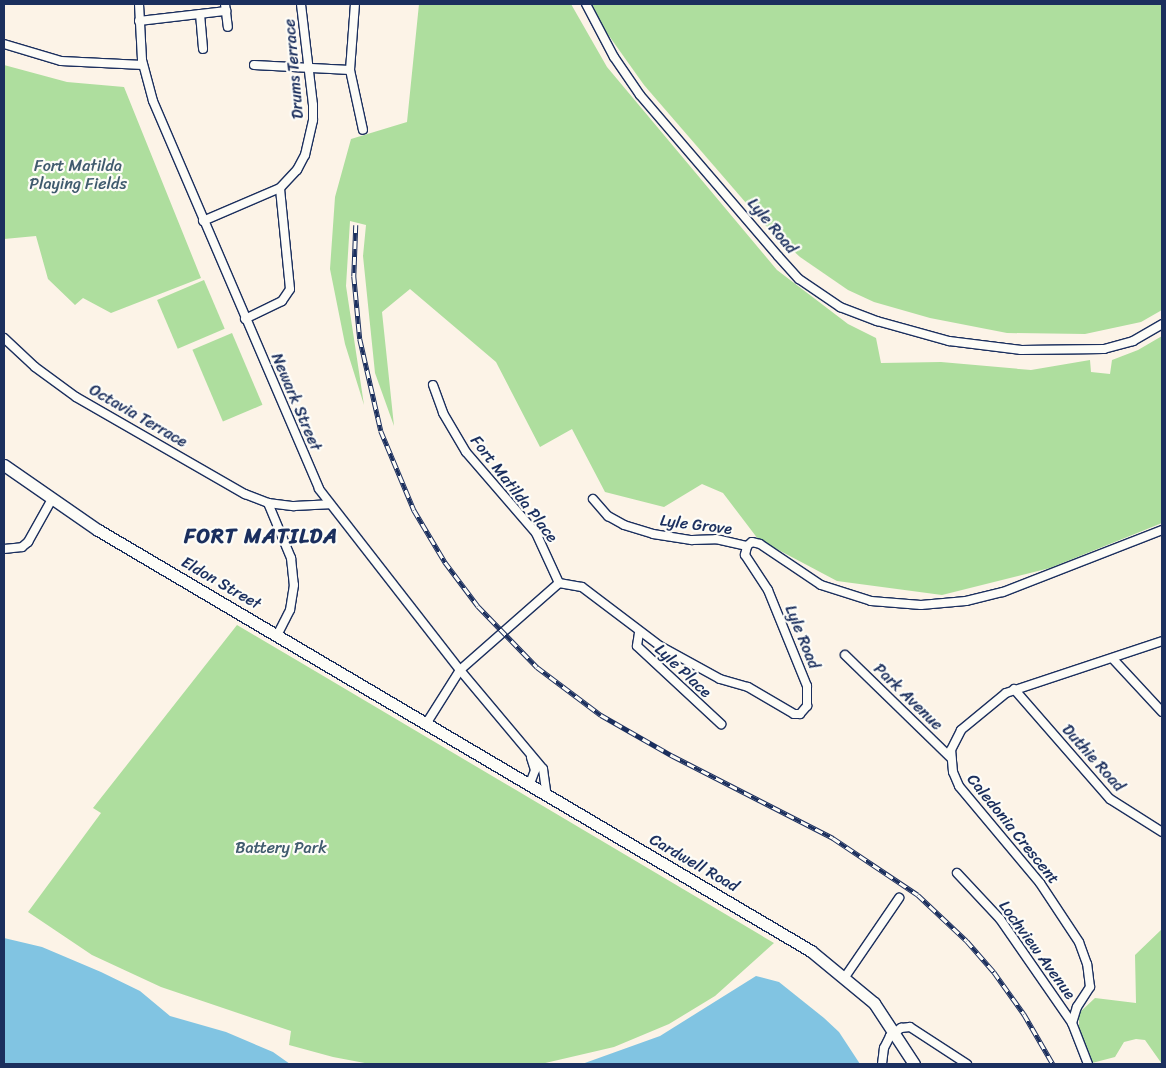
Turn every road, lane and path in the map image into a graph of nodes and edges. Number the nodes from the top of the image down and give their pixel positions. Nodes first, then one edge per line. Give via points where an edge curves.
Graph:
1 (138, 4) edge
2 (301, 4) edge
3 (355, 4) edge
4 (586, 4) edge
5 (225, 7) edge
6 (200, 14) junction
7 (139, 21) junction
8 (228, 27) dead end
9 (4, 44) edge
10 (204, 49) dead end
11 (143, 65) junction
12 (254, 66) dead end
13 (310, 67) junction
14 (350, 70) junction
15 (363, 130) dead end
16 (280, 188) junction
17 (203, 221) junction
18 (245, 319) junction
19 (1162, 324) edge
20 (4, 338) edge
21 (433, 385) dead end
22 (4, 465) edge
23 (52, 499) junction
24 (593, 499) dead end
25 (268, 503) junction
26 (329, 504) junction
27 (1162, 530) edge
28 (747, 546) junction
29 (4, 549) edge
30 (559, 583) junction
31 (639, 633) junction
32 (277, 635) junction
33 (1162, 642) edge
34 (845, 655) dead end
35 (1113, 659) junction
36 (460, 670) junction
37 (1014, 688) junction
38 (1162, 712) edge
39 (426, 724) junction
40 (721, 724) dead end
41 (531, 758) junction
42 (951, 758) junction
43 (529, 786) junction
44 (547, 796) junction
45 (1162, 832) edge
46 (958, 872) dead end
47 (899, 898) dead end
48 (845, 977) junction
49 (1072, 1023) junction
50 (895, 1031) junction
51 (882, 1061) edge
52 (914, 1064) edge
53 (967, 1064) edge
54 (1088, 1064) edge

1 - 7 street, Newark Street
2 - 13 street, Drums Terrace
3 - 14 street
4 - 19 street, Lyle Road via 614,57 640,95 778,256 800,279 840,307 886,324 949,341 1021,350 1104,349 1133,341
5 - 6 street
5 - 8 street
6 - 7 street
6 - 10 street
7 - 11 street, Newark Street
9 - 11 street via 61,61
11 - 17 street, Newark Street via 159,118
12 - 13 street
13 - 14 street
13 - 16 street, Drums Terrace via 313,120 310,138 297,170
14 - 15 street
16 - 17 street, Drums Terrace
16 - 18 street via 290,289 282,301
17 - 18 street, Newark Street
18 - 26 street, Newark Street via 315,480
20 - 25 street, Octavia Terrace via 35,367 76,397 236,490
21 - 30 street, Fort Matilda Place via 443,413 466,452 536,533
22 - 23 main road, Eldon Street
23 - 29 street via 28,542 22,547
23 - 32 main road, Eldon Street via 98,530
24 - 28 street, Lyle Grove via 608,516 653,534 692,540 716,539
25 - 26 street, Octavia Terrace via 294,506
25 - 32 street via 291,558 294,585 290,610
26 - 36 street, Newark Street
27 - 28 street via 1003,592 966,601 921,605 886,604 835,590 808,579 760,544 752,542
28 - 31 street, Lyle Road via 745,555 772,599 807,686 809,700 804,711 788,712 748,687 701,670
30 - 31 street, Lyle Road via 582,588
30 - 36 street
31 - 40 street, Lyle Place via 636,646
32 - 39 main road, Eldon Street
33 - 35 street
34 - 42 street, Park Avenue
35 - 37 street
35 - 38 street
36 - 39 street
36 - 41 street, Newark Street
37 - 42 street via 961,730 952,742
37 - 45 street, Duthie Road via 1110,799
39 - 43 main road, Cardwell Road
41 - 43 street via 535,770
41 - 44 street, Newark Street via 543,769
42 - 49 street, Caledonia Crescent via 959,786 1040,883 1079,942 1087,964 1090,987 1077,1007
43 - 44 main road, Cardwell Road
44 - 48 main road, Cardwell Road via 793,940
46 - 49 street, Lochview Avenue via 1000,919
47 - 48 street
48 - 50 main road, Cardwell Road via 874,1003
49 - 54 street
50 - 51 street via 886,1042
50 - 52 main road, Cardwell Road
50 - 53 street via 904,1027 916,1029

